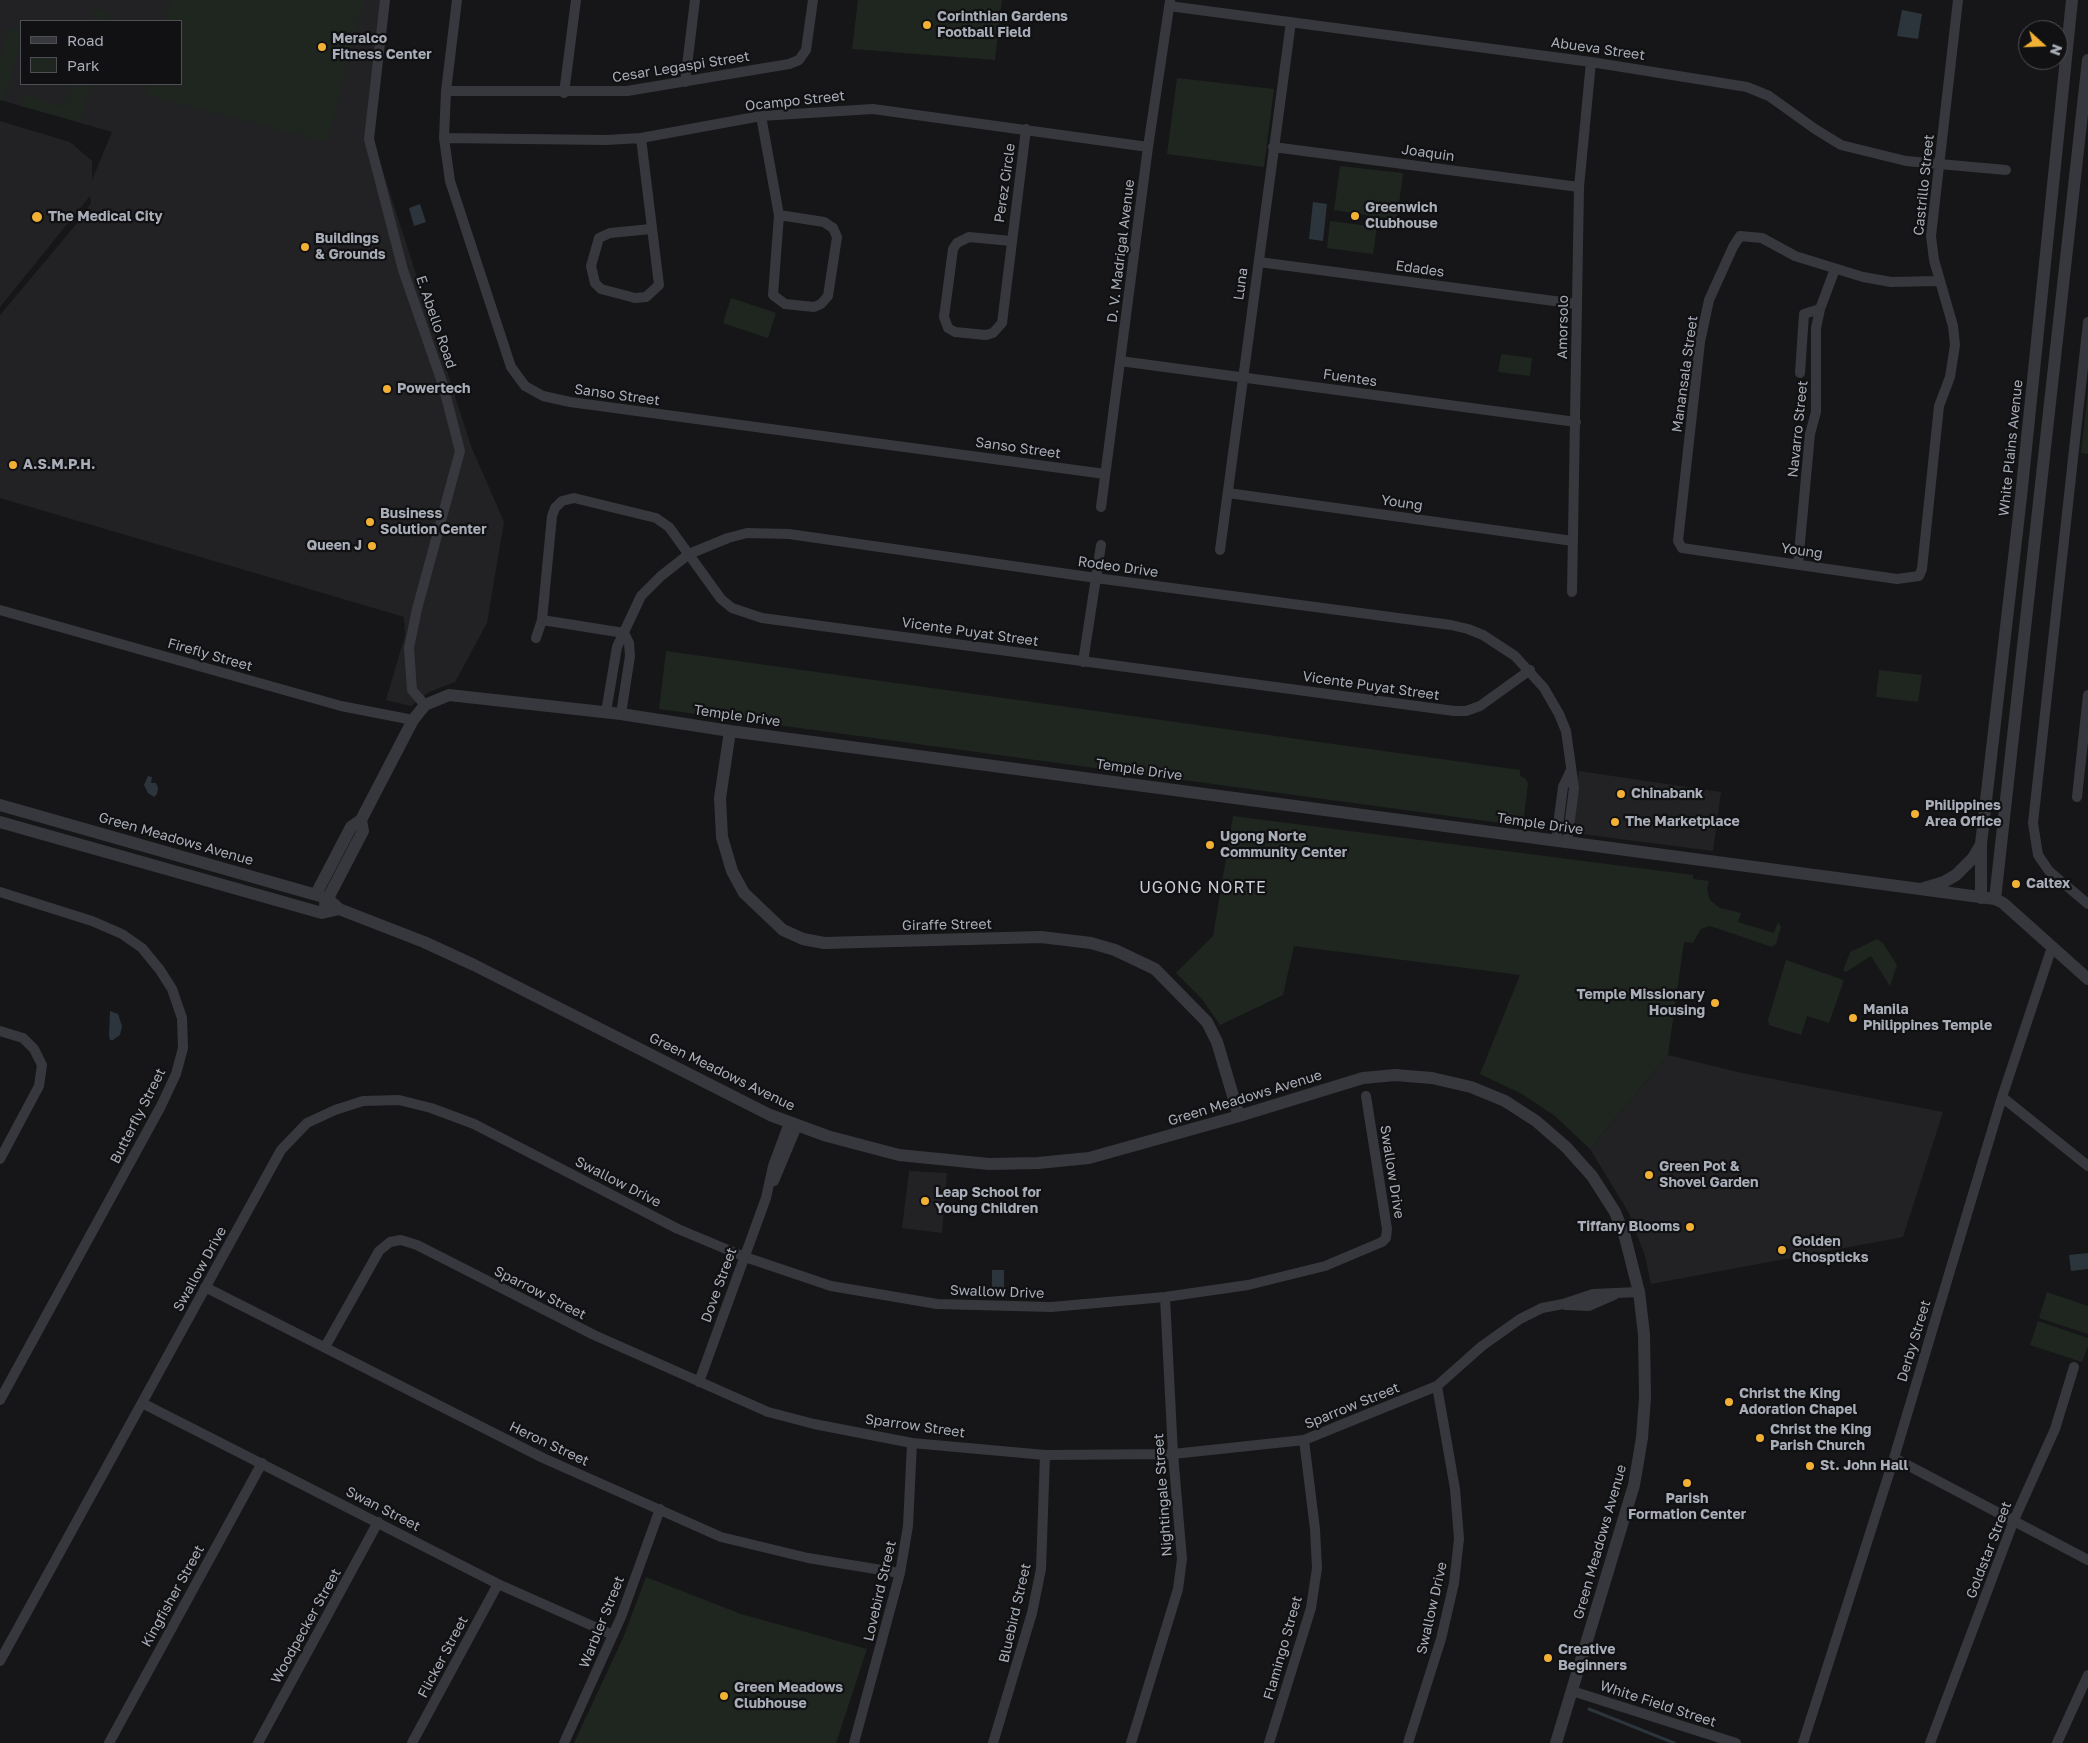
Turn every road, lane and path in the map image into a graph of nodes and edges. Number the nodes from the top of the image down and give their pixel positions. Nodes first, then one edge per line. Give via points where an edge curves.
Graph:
1 (385, 0) edge
2 (457, 0) edge
3 (576, 0) edge
4 (695, 0) edge
5 (812, 0) edge
6 (1958, 0) edge
7 (2072, 0) edge
8 (1169, 3) edge
9 (1290, 22) junction
10 (2088, 60) edge
11 (1591, 62) junction
12 (685, 82) junction
13 (446, 91) junction
14 (564, 93) junction
15 (760, 116) junction
16 (1026, 129) junction
17 (444, 138) junction
18 (641, 138) junction
19 (1148, 147) junction
20 (1273, 147) junction
21 (1940, 164) junction
22 (2006, 170) dead end
23 (1579, 187) junction
24 (779, 215) junction
25 (651, 229) junction
26 (1011, 241) junction
27 (1259, 262) junction
28 (1836, 269) junction
29 (1939, 280) junction
30 (1577, 304) junction
31 (1820, 309) junction
32 (2088, 322) edge
33 (1120, 361) junction
34 (1800, 373) dead end
35 (1242, 378) junction
36 (1576, 422) junction
37 (1105, 474) junction
38 (1228, 493) junction
39 (2021, 497) junction
40 (2040, 499) junction
41 (1101, 506) dead end
42 (1573, 541) junction
43 (1101, 544) dead end
44 (1682, 548) joint
45 (1220, 550) dead end
46 (689, 554) junction
47 (1798, 564) junction
48 (1919, 576) joint
49 (1096, 578) junction
50 (1572, 592) dead end
51 (0, 610) edge
52 (542, 620) junction
53 (624, 634) junction
54 (536, 638) dead end
55 (1083, 662) junction
56 (1530, 670) junction
57 (2088, 695) edge
58 (425, 705) junction
59 (606, 712) junction
60 (621, 714) junction
61 (413, 720) junction
62 (730, 731) junction
63 (2076, 797) dead end
64 (0, 806) edge
65 (0, 822) edge
66 (65, 823) junction
67 (110, 836) junction
68 (60, 839) junction
69 (1561, 842) junction
70 (1981, 844) junction
71 (105, 852) junction
72 (220, 868) junction
73 (216, 884) junction
74 (1912, 889) junction
75 (0, 892) edge
76 (322, 896) junction
77 (1981, 898) junction
78 (1995, 899) junction
79 (2088, 904) edge
80 (339, 909) junction
81 (322, 913) junction
82 (2052, 947) junction
83 (2088, 979) edge
84 (0, 1031) edge
85 (1366, 1096) dead end
86 (2002, 1097) junction
87 (1239, 1116) junction
88 (793, 1124) junction
89 (0, 1159) edge
90 (2088, 1166) edge
91 (744, 1256) junction
92 (205, 1287) junction
93 (1639, 1292) junction
94 (1165, 1297) junction
95 (325, 1347) junction
96 (2074, 1367) dead end
97 (699, 1382) junction
98 (1437, 1386) junction
99 (0, 1399) edge
100 (142, 1403) junction
101 (1304, 1440) junction
102 (912, 1443) junction
103 (1173, 1454) junction
104 (1045, 1455) junction
105 (1894, 1458) junction
106 (262, 1463) junction
107 (660, 1509) junction
108 (2014, 1520) junction
109 (378, 1522) junction
110 (2088, 1560) edge
111 (900, 1573) junction
112 (498, 1584) junction
113 (613, 1635) junction
114 (0, 1660) edge
115 (2088, 1675) edge
116 (1572, 1691) junction
117 (108, 1743) edge
118 (258, 1743) edge
119 (412, 1743) edge
120 (564, 1743) edge
121 (854, 1743) edge
122 (993, 1743) edge
123 (1131, 1743) edge
124 (1270, 1743) edge
125 (1408, 1743) edge
126 (1556, 1743) edge
127 (1736, 1743) edge
128 (1803, 1743) edge
129 (1930, 1743) edge
130 (2057, 1743) edge

1 - 58 street, E. Abello Road via 369,140 403,270 443,385 460,451 410,648 412,690
2 - 13 street, Sanso Street
3 - 14 street
4 - 12 street
5 - 12 street, Cesar Legaspi Street via 806,50 799,60
6 - 21 street, Castrillo Street
7 - 39 street, White Plains Avenue
8 - 9 street, Abueva Street
8 - 19 street, D. V. Madrigal Avenue
9 - 11 street, Abueva Street
9 - 20 street, Luna
10 - 40 street
11 - 21 street, Abueva Street via 1746,87 1769,96 1841,144 1906,161
11 - 23 street, Amorsolo
12 - 14 street, Cesar Legaspi Street via 627,91
13 - 14 street, Cesar Legaspi Street
13 - 17 street, Sanso Street
15 - 16 street, Ocampo Street via 874,109
15 - 18 street, Ocampo Street
15 - 24 street
16 - 19 street, Ocampo Street
16 - 26 street, Perez Circle
17 - 18 street, Ocampo Street
17 - 37 street, Sanso Street via 450,181 511,367 525,386 543,396
18 - 25 street
19 - 33 street, D. V. Madrigal Avenue
20 - 23 street, Joaquin
20 - 27 street, Luna
21 - 22 street, Abueva Street
21 - 29 street, Castrillo Street via 1931,236
23 - 30 street, Amorsolo
24 - 24 street via 773,295 785,304 814,307 828,296 837,237 834,228 824,222
25 - 25 street via 660,280 655,291 646,297 635,298 601,289 595,283 591,266 599,238 610,233
26 - 26 street, Perez Circle via 999,328 986,335 955,332 948,328 944,317 953,249 957,243 969,237
27 - 30 street, Edades
27 - 35 street, Luna
28 - 29 street, Manansala Street via 1891,282
28 - 31 street, Navarro Street
28 - 44 street, Manansala Street via 1795,256 1762,238 1749,235 1740,236 1732,247 1709,300 1700,342 1678,541
29 - 48 street, Castrillo Street via 1953,326 1955,345 1950,377 1939,406
30 - 36 street, Amorsolo
31 - 34 street via 1804,314
31 - 47 street, Navarro Street via 1816,328 1816,412 1810,434
32 - 79 street via 2033,823 2038,856 2049,871
33 - 35 street, Fuentes
33 - 37 street, D. V. Madrigal Avenue
35 - 36 street, Fuentes
35 - 38 street, Luna
36 - 42 street, Amorsolo
37 - 41 street, D. V. Madrigal Avenue
38 - 42 street, Young
38 - 45 street, Luna
39 - 40 street
39 - 70 street, White Plains Avenue
40 - 78 street
42 - 50 street, Amorsolo
43 - 49 street
44 - 47 street, Young
46 - 49 street, Rodeo Drive via 728,538 769,532
46 - 52 street, Vicente Puyat Street via 669,527 656,518 574,498 562,502 552,516
46 - 53 street, Rodeo Drive via 641,596
46 - 55 street, Vicente Puyat Street via 721,598 746,614
47 - 48 street, Young via 1897,579
49 - 55 street
49 - 56 street, Rodeo Drive via 1451,625 1468,629 1498,644
51 - 61 street, Firefly Street via 341,706
52 - 53 street
52 - 54 street, Vicente Puyat Street
53 - 59 street, Rodeo Drive via 617,647
53 - 60 street via 630,656
55 - 56 street, Vicente Puyat Street via 1454,711 1480,706
56 - 69 street, Rodeo Drive via 1544,688 1566,731 1571,769 1563,787 1567,797
57 - 63 street
58 - 59 street, Temple Drive via 449,695
58 - 61 street, Temple Drive
59 - 60 street, Temple Drive
60 - 62 street, Temple Drive
61 - 76 street, Temple Drive via 361,820 351,827
62 - 69 street, Temple Drive
62 - 87 street, Giraffe Street via 720,798 725,846 732,871 744,893 783,930 803,939 824,943 1041,937 1091,943 1114,950 1154,969 1207,1022 1217,1042
64 - 66 street, Green Meadows Avenue
65 - 68 street
66 - 67 street, Green Meadows Avenue
66 - 68 street
67 - 71 street
67 - 72 street, Green Meadows Avenue
68 - 71 street
69 - 74 street, Temple Drive
70 - 74 street via 1973,858 1956,875 1932,887
70 - 77 street, White Plains Avenue
71 - 73 street
72 - 73 street
72 - 76 street, Green Meadows Avenue
73 - 81 street
74 - 77 street, Temple Drive
75 - 99 street, Butterfly Street via 92,921 122,934 142,948 172,989 182,1018 183,1048 176,1074 161,1106
76 - 80 street, Green Meadows Avenue
76 - 81 street, Temple Drive
77 - 78 street, Temple Drive
78 - 82 street
80 - 81 street
80 - 88 street, Green Meadows Avenue via 474,965
82 - 83 street
82 - 86 street, Derby Street
84 - 89 street via 23,1038 34,1049 42,1065 39,1086
85 - 94 street, Swallow Drive via 1387,1229 1382,1242 1325,1266 1248,1285
86 - 90 street
86 - 105 street, Derby Street
87 - 88 street, Green Meadows Avenue via 1089,1158 1038,1163 971,1162 899,1155
87 - 93 street, Green Meadows Avenue via 1363,1078 1395,1075 1432,1078 1471,1087 1505,1101 1536,1121 1592,1176 1615,1212
88 - 91 street, Dove Street
91 - 92 street, Swallow Drive via 678,1229 474,1124 398,1100 363,1101 334,1110 307,1124 281,1150
91 - 94 street, Swallow Drive via 832,1286 937,1304 1051,1307
91 - 97 street, Dove Street
92 - 95 street, Heron Street
92 - 100 street, Swallow Drive
93 - 98 street, Sparrow Street via 1618,1294 1589,1306 1563,1304 1542,1308 1482,1346
93 - 116 street, Green Meadows Avenue via 1647,1372 1642,1438 1634,1485
94 - 103 street, Nightingale Street
95 - 97 street, Sparrow Street via 379,1251 390,1242 401,1240 417,1245 594,1335
95 - 107 street, Heron Street via 543,1458
96 - 108 street, Goldstar Street via 2055,1429
97 - 102 street, Sparrow Street via 768,1412
98 - 101 street, Sparrow Street
98 - 125 street, Swallow Drive via 1455,1489 1459,1539 1454,1584 1441,1639
100 - 106 street, Swan Street
100 - 114 street, Swallow Drive
101 - 103 street, Sparrow Street
101 - 124 street, Flamingo Street via 1317,1568 1311,1608
102 - 104 street, Sparrow Street
102 - 111 street, Lovebird Street via 908,1526
103 - 104 street, Sparrow Street
103 - 123 street, Nightingale Street via 1182,1559 1178,1589
104 - 122 street, Bluebird Street via 1041,1569 1032,1613
105 - 108 street
105 - 128 street, Derby Street
106 - 109 street, Swan Street
106 - 117 street, Kingfisher Street
107 - 111 street, Heron Street via 721,1537 808,1558
107 - 113 street, Warbler Street
108 - 110 street
108 - 129 street, Goldstar Street
109 - 112 street, Swan Street
109 - 118 street, Woodpecker Street
111 - 121 street, Lovebird Street
112 - 113 street, Swan Street
112 - 119 street, Flicker Street
113 - 120 street, Warbler Street
115 - 130 street
116 - 126 street, Green Meadows Avenue
116 - 127 street, White Field Street

